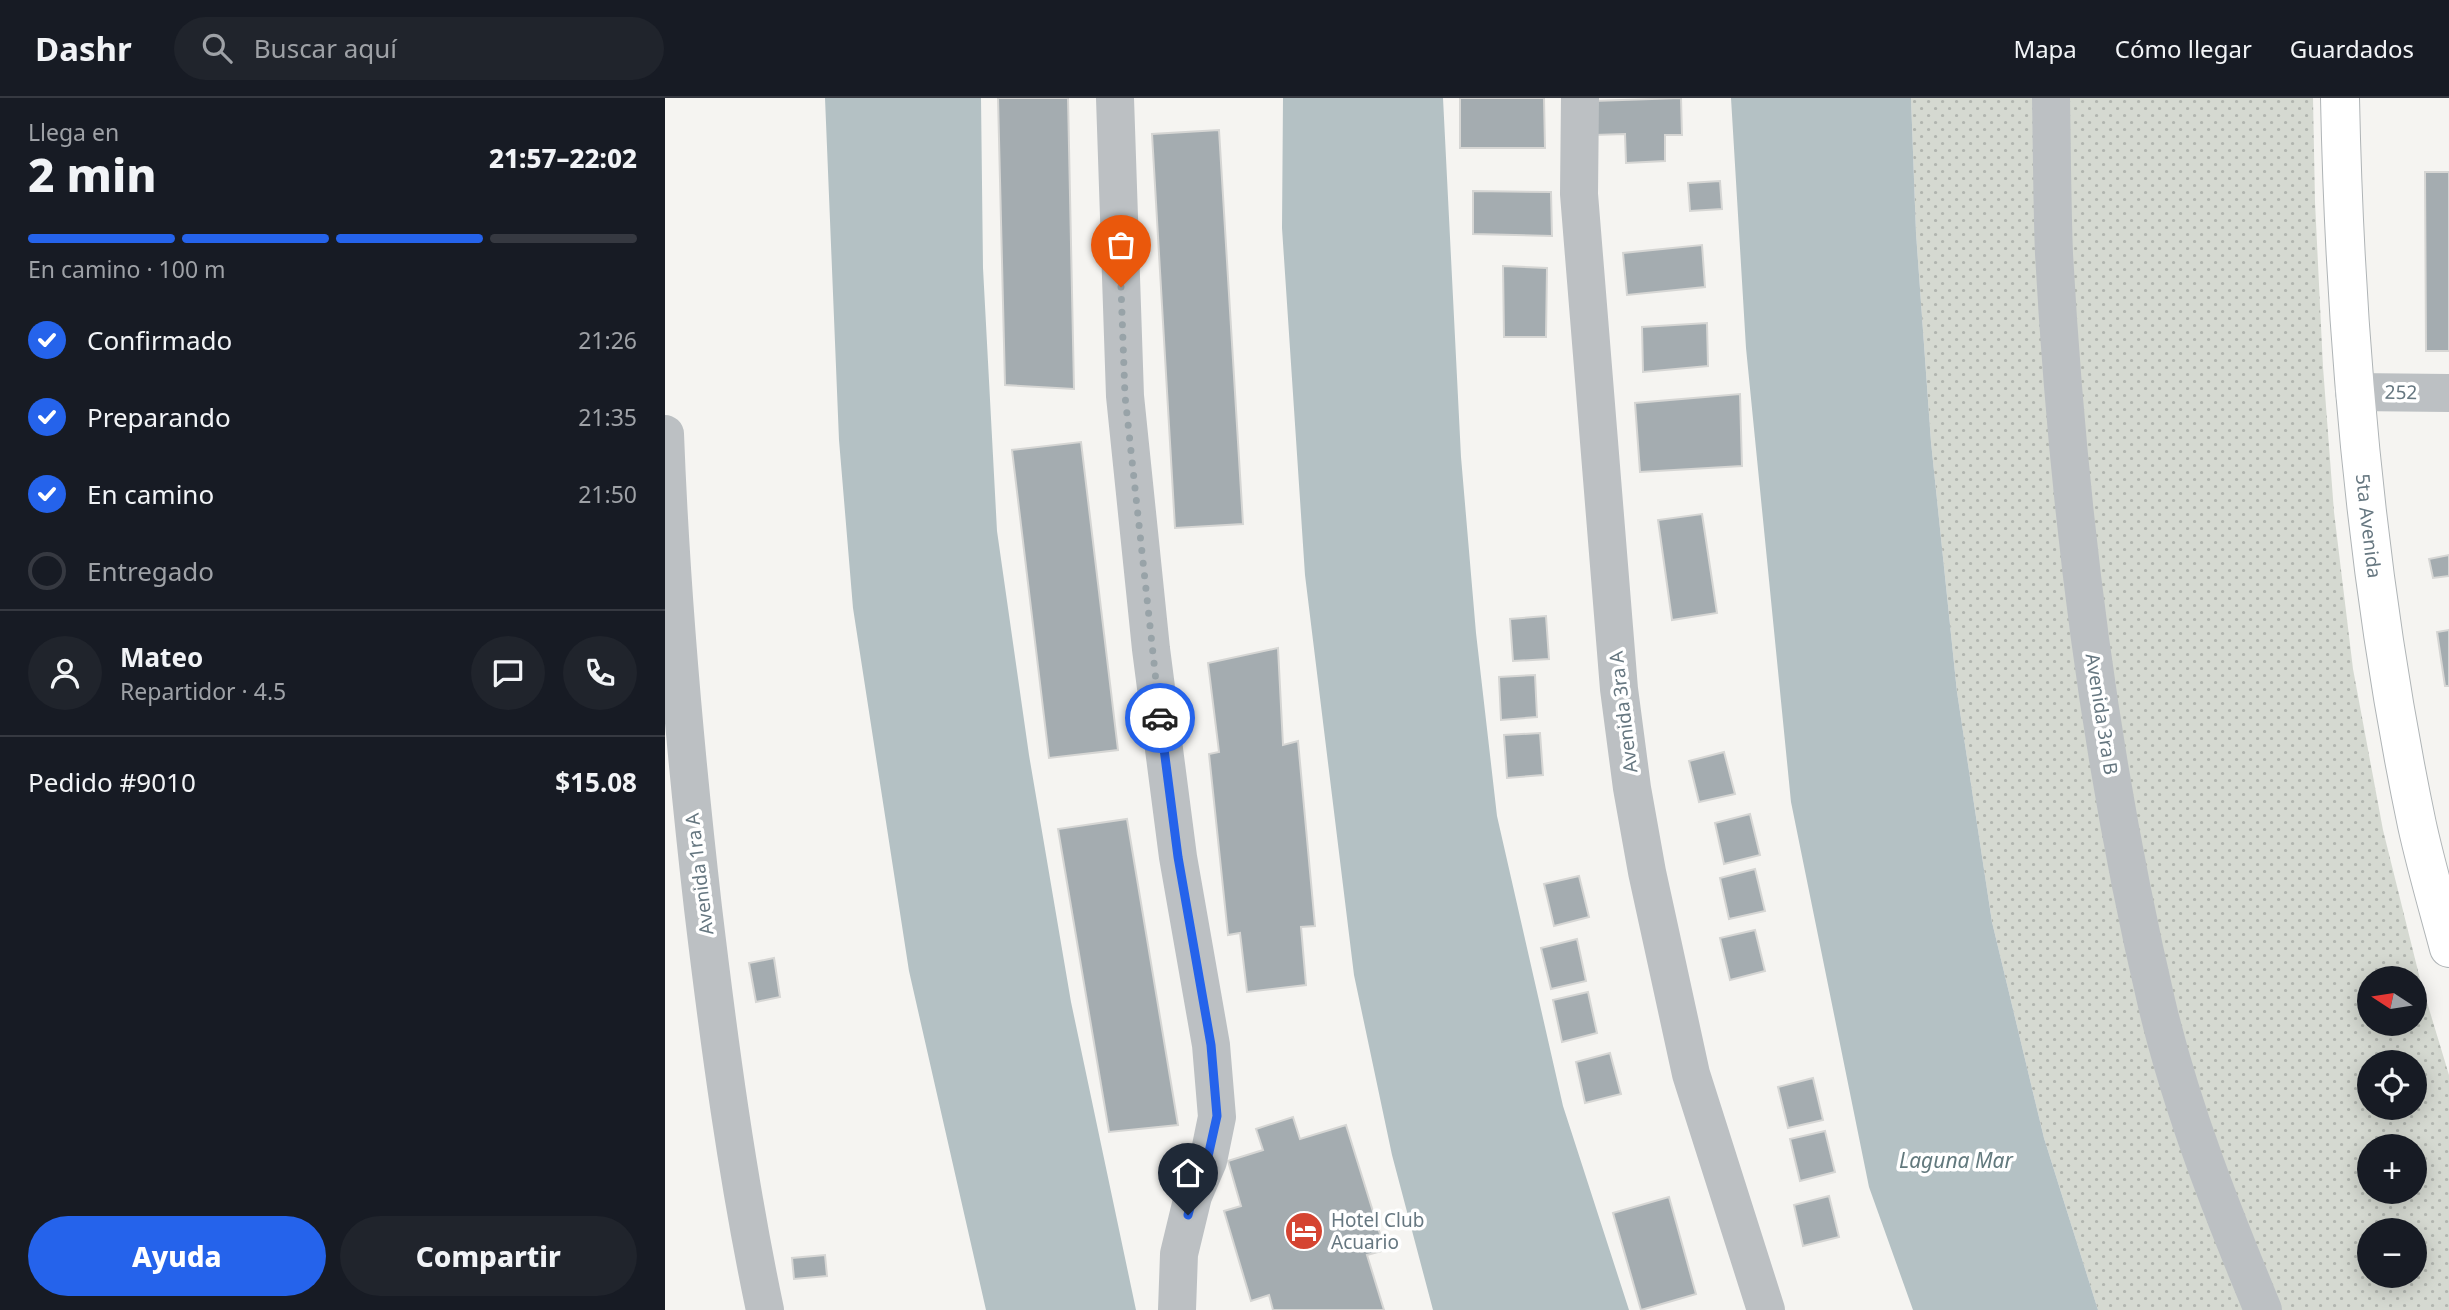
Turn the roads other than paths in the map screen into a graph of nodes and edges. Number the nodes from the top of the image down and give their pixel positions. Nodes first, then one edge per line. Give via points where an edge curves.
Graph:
1 (1115, 98) edge
2 (1580, 98) edge
3 (2050, 98) edge
4 (2340, 98) edge
5 (2354, 392) junction
6 (2449, 393) edge
7 (665, 434) edge
8 (2449, 948) edge
9 (765, 1310) edge
10 (1177, 1310) edge
11 (1766, 1310) edge
12 (2263, 1310) edge

1 - 10 street via 1125,396 1174,829 1211,1045 1217,1116 1179,1254
2 - 11 street, Avenida 3ra A via 1581,221 1619,689 1632,788 1691,1074
3 - 12 street, Avenida 3ra B via 2054,253 2079,551 2099,705 2158,1007 2222,1211
4 - 5 highway, 5ta Avenida
5 - 6 street, 252
5 - 8 highway, 5ta Avenida via 2381,629 2417,827
7 - 9 street, Avenida 1ra A via 685,755 715,1014

